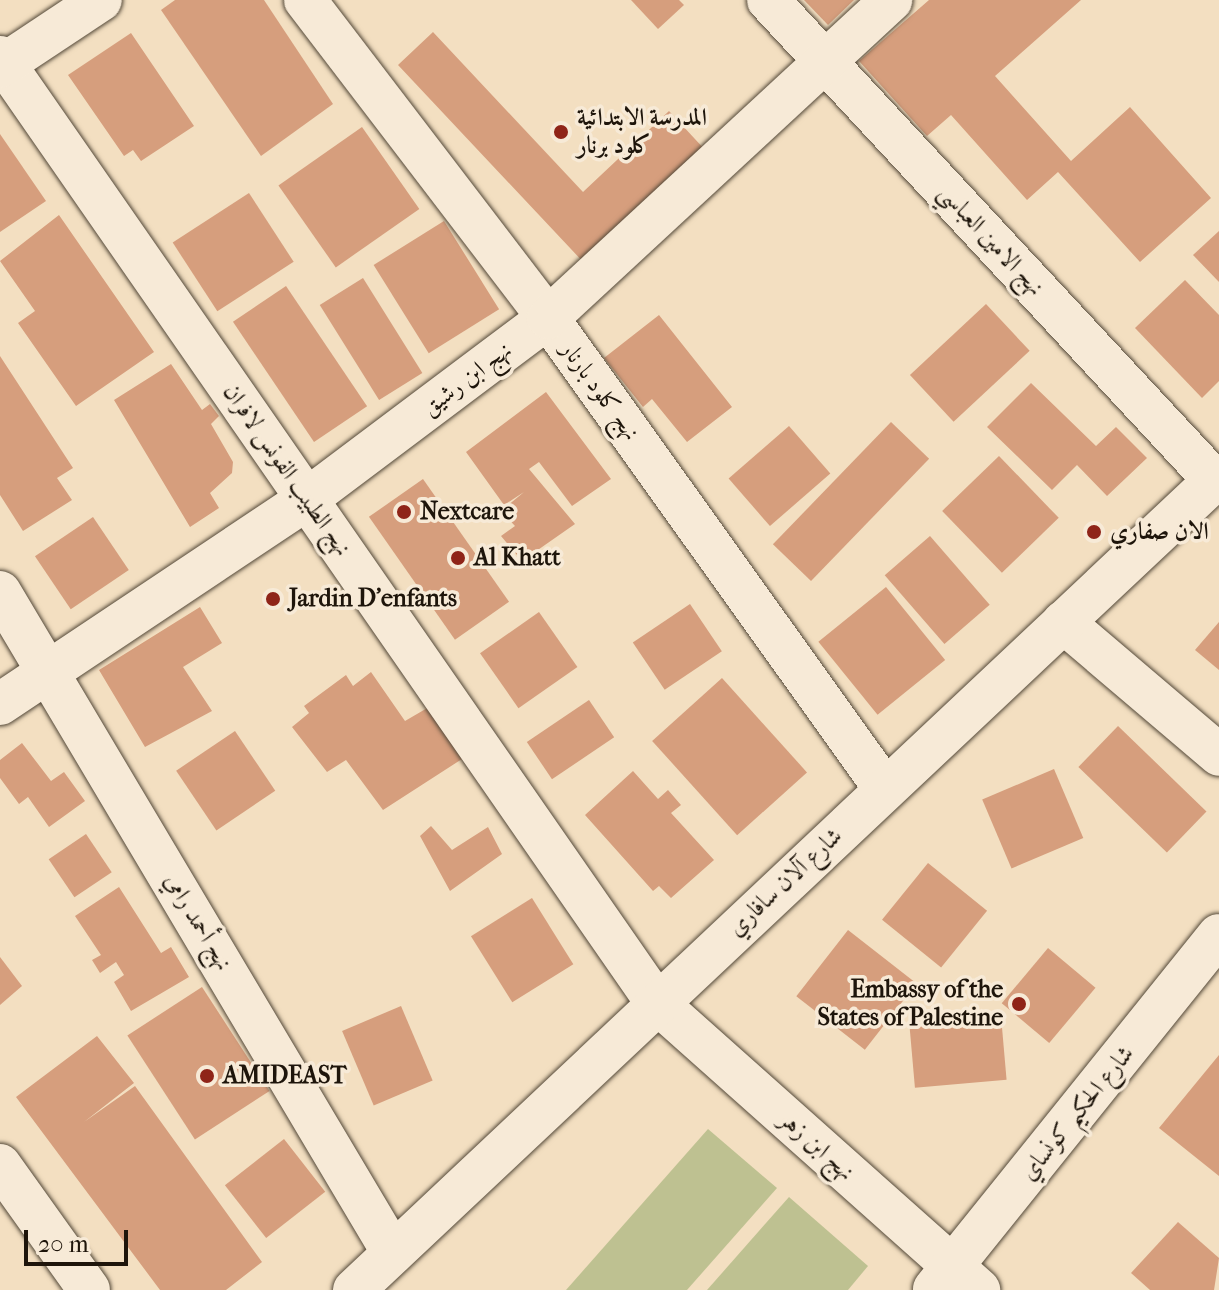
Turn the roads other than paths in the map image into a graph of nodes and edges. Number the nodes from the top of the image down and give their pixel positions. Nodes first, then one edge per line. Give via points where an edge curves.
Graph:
1 (101, 0) edge
2 (305, 0) edge
3 (768, 0) edge
4 (891, 0) edge
5 (825, 62) junction
6 (1, 63) edge
7 (548, 318) junction
8 (1216, 478) edge
9 (307, 499) junction
10 (0, 592) edge
11 (1063, 622) junction
12 (48, 671) junction
13 (0, 704) edge
14 (1219, 755) edge
15 (885, 789) junction
16 (1219, 935) edge
17 (656, 1002) junction
18 (0, 1165) edge
19 (393, 1253) junction
20 (955, 1282) edge
21 (89, 1290) edge
22 (354, 1290) edge

1 - 6 street
2 - 7 street, نهج كلود بارنار
3 - 5 street, نهج الامين العباسي
4 - 5 street, نهج ابن رشيق
5 - 7 street, نهج ابن رشيق
5 - 8 street, نهج الامين العباسي
6 - 9 street, نهج الطبيب الفونس لافران
7 - 9 street, نهج ابن رشيق
7 - 15 street, نهج كلود بارنار
8 - 11 street, شارع آلان سافاري
9 - 12 street, نهج ابن رشيق
9 - 17 street, نهج الطبيب الفونس لافران
10 - 12 street, نهج أحمد رامي
11 - 14 street
11 - 15 street, شارع آلان سافاري
12 - 13 street, نهج ابن رشيق
12 - 19 street, نهج أحمد رامي
15 - 17 street, شارع آلان سافاري
16 - 20 street, شارع الحكيم كونساي
17 - 19 street, شارع آلان سافاري
17 - 20 street, نهج ابن زهر
18 - 21 street
19 - 22 street, شارع آلان سافاري

